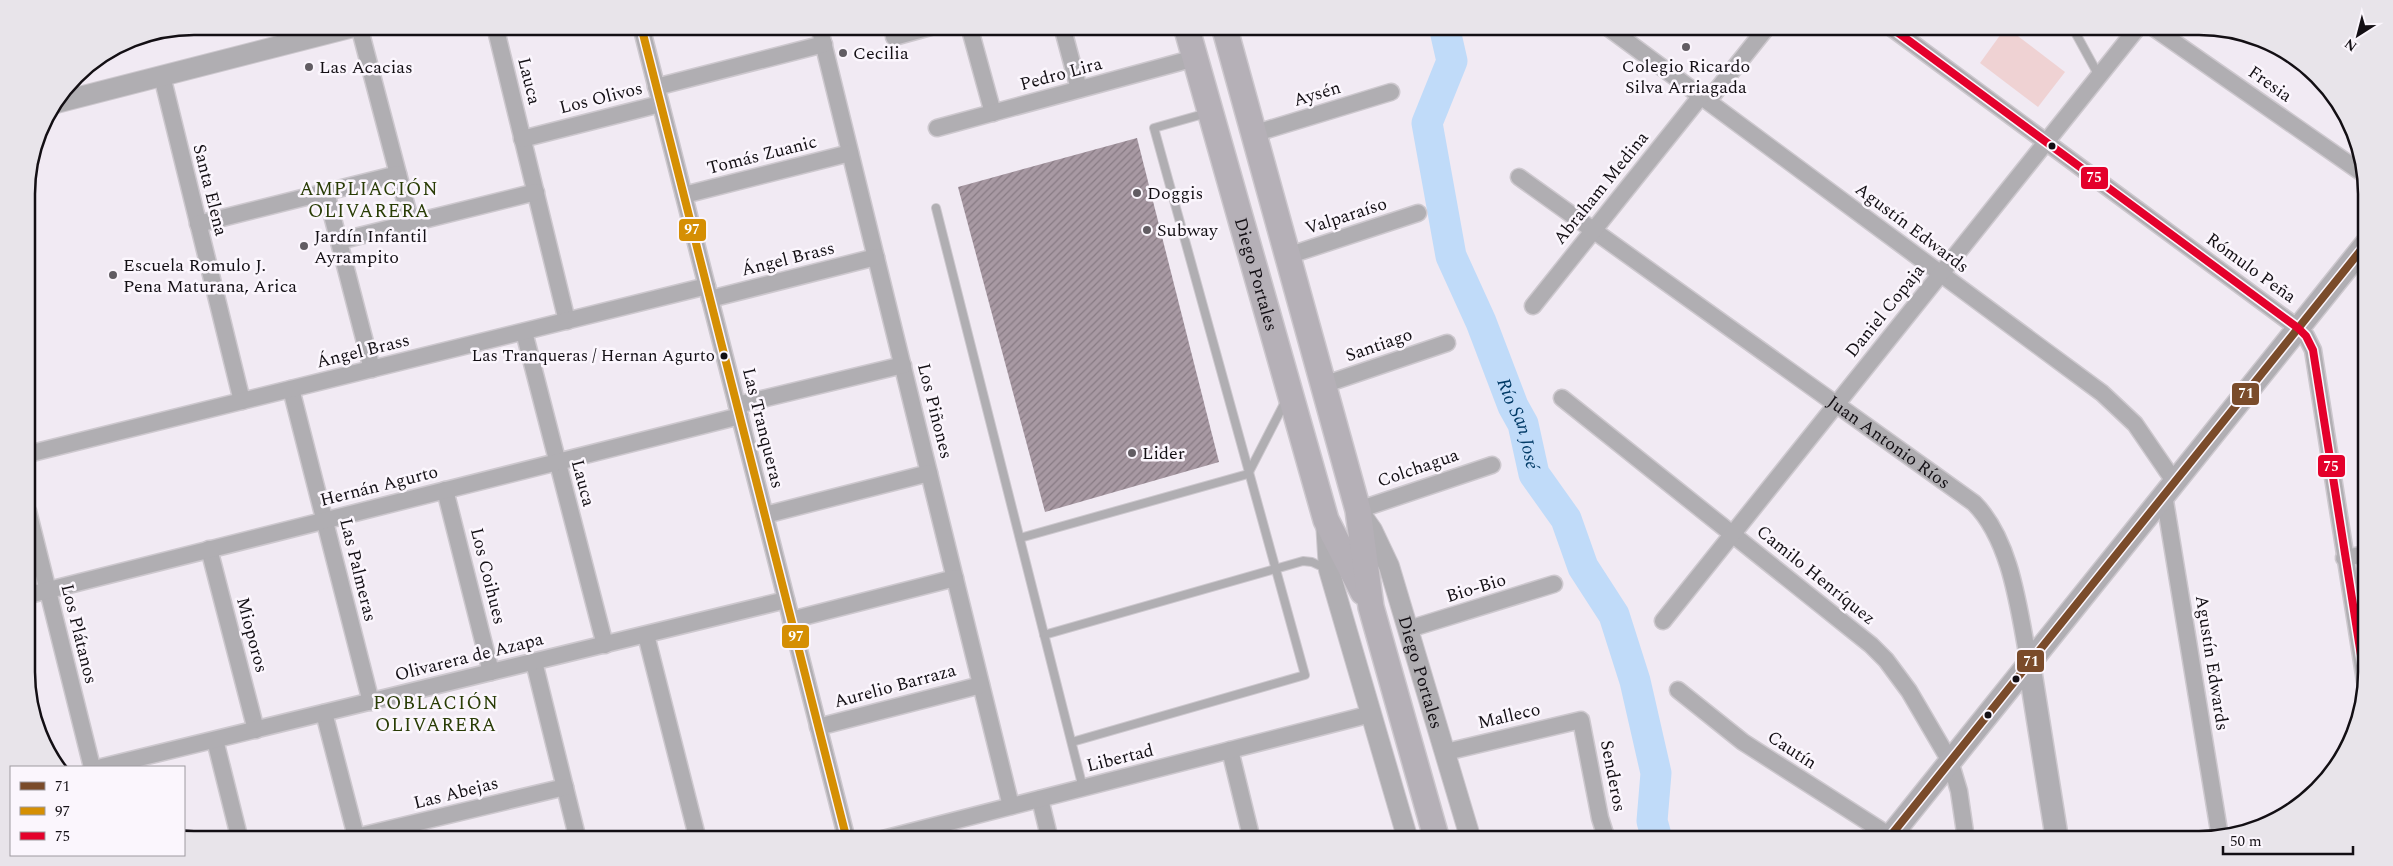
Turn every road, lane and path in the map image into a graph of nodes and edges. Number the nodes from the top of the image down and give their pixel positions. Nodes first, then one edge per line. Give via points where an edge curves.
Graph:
1 (304, 35) edge
2 (360, 35) edge
3 (497, 35) edge
4 (643, 35) edge
5 (822, 35) edge
6 (901, 35) edge
7 (971, 35) edge
8 (1064, 35) edge
9 (1189, 35) edge
10 (1226, 35) edge
11 (1618, 35) edge
12 (1760, 35) edge
13 (1900, 35) edge
14 (2077, 35) edge
15 (2132, 35) edge
16 (2164, 35) edge
17 (894, 37) dead end
18 (824, 44) junction
19 (1195, 58) junction
20 (162, 76) junction
21 (2099, 76) junction
22 (656, 87) junction
23 (1079, 90) junction
24 (1392, 92) dead end
25 (1704, 98) junction
26 (66, 101) edge
27 (1244, 101) junction
28 (660, 104) junction
29 (1210, 112) junction
30 (993, 113) junction
31 (937, 128) dead end
32 (1253, 134) junction
33 (522, 139) junction
34 (2046, 142) junction
35 (850, 153) junction
36 (2356, 168) edge
37 (398, 174) junction
38 (1518, 177) dead end
39 (326, 192) junction
40 (536, 192) junction
41 (684, 195) junction
42 (936, 208) dead end
43 (1418, 213) dead end
44 (411, 223) junction
45 (198, 224) junction
46 (1593, 231) junction
47 (339, 241) junction
48 (2358, 255) edge
49 (1287, 256) junction
50 (876, 258) junction
51 (1940, 274) junction
52 (708, 293) junction
53 (1533, 306) dead end
54 (567, 321) junction
55 (2298, 328) junction
56 (524, 332) junction
57 (1447, 343) dead end
58 (903, 366) junction
59 (372, 369) junction
60 (1323, 385) junction
61 (291, 389) junction
62 (1290, 392) junction
63 (1562, 398) dead end
64 (242, 401) junction
65 (1836, 405) junction
66 (738, 411) junction
67 (35, 452) edge
68 (557, 462) junction
69 (1492, 465) dead end
70 (929, 473) junction
71 (1248, 474) junction
72 (2169, 488) junction
73 (445, 490) junction
74 (1358, 510) junction
75 (764, 515) junction
76 (325, 520) junction
77 (1326, 520) junction
78 (1733, 533) junction
79 (1020, 538) junction
80 (35, 539) edge
81 (209, 550) junction
82 (2358, 555) edge
83 (2344, 558) junction
84 (1275, 570) junction
85 (1329, 570) junction
86 (955, 578) junction
87 (1554, 584) dead end
88 (48, 590) junction
89 (35, 593) edge
90 (786, 600) junction
91 (1371, 608) junction
92 (791, 620) junction
93 (1663, 621) dead end
94 (1410, 629) junction
95 (646, 635) junction
96 (1044, 635) junction
97 (2358, 640) edge
98 (605, 645) junction
99 (534, 662) junction
100 (2028, 664) junction
101 (491, 672) junction
102 (981, 684) junction
103 (1678, 690) dead end
104 (371, 702) junction
105 (324, 713) junction
106 (1371, 714) junction
107 (1581, 720) joint
108 (818, 727) junction
109 (256, 730) junction
110 (215, 740) junction
111 (1072, 742) junction
112 (1230, 750) junction
113 (1446, 752) junction
114 (1950, 761) junction
115 (92, 766) edge
116 (106, 766) edge
117 (565, 787) junction
118 (1083, 788) junction
119 (1040, 798) junction
120 (1011, 806) junction
121 (2219, 830) edge
122 (238, 831) edge
123 (355, 831) edge
124 (386, 831) edge
125 (576, 831) edge
126 (696, 831) edge
127 (845, 831) edge
128 (942, 831) edge
129 (1048, 831) edge
130 (1250, 831) edge
131 (1405, 831) edge
132 (1434, 831) edge
133 (1468, 831) edge
134 (1604, 831) edge
135 (1878, 831) edge
136 (1895, 831) edge
137 (1965, 831) edge
138 (2056, 831) edge

1 - 20 street
2 - 37 street
3 - 33 street, Lauca
4 - 22 street, Las Tranqueras
5 - 18 street, Los Piñones
6 - 17 street
7 - 30 street
8 - 23 street
9 - 19 main road, Diego Portales
10 - 27 main road, Diego Portales
11 - 25 street, Agustín Edwards
12 - 25 street, Abraham Medina
13 - 34 street, Rómulo Peña
14 - 21 lane
15 - 21 street, Daniel Copaja
16 - 36 street, Fresia
18 - 22 street, Los Olivos
18 - 35 street, Los Piñones
19 - 23 street, Pedro Lira
19 - 29 main road, Diego Portales
20 - 26 street
20 - 45 street, Santa Elena
21 - 34 street, Daniel Copaja
22 - 28 street, Las Tranqueras
23 - 30 street, Pedro Lira
24 - 32 street, Aysén
25 - 46 street, Abraham Medina
25 - 51 street, Agustín Edwards
27 - 29 main road
27 - 32 main road, Diego Portales
28 - 33 street, Los Olivos
28 - 41 street, Las Tranqueras
29 - 62 main road, Diego Portales
29 - 71 lane via 1154,128
30 - 31 street, Pedro Lira
32 - 49 main road, Diego Portales
33 - 40 street, Lauca
34 - 51 street, Daniel Copaja
34 - 55 street, Rómulo Peña
35 - 41 street, Tomás Zuanic
35 - 50 street, Los Piñones
37 - 39 street
37 - 44 street
38 - 46 street, Juan Antonio Ríos
39 - 45 street
39 - 47 street
40 - 44 street
40 - 54 street, Lauca
41 - 52 street, Las Tranqueras
42 - 79 lane
43 - 49 street, Valparaíso
44 - 47 street
45 - 64 street, Santa Elena
46 - 53 street, Abraham Medina
46 - 65 street, Juan Antonio Ríos
47 - 59 street
48 - 55 main road
49 - 60 main road, Diego Portales
50 - 52 street, Ángel Brass
50 - 58 street, Los Piñones
51 - 65 street, Daniel Copaja
51 - 72 street, Agustín Edwards via 2115,404 2146,438
52 - 54 street, Ángel Brass
52 - 66 street, Las Tranqueras
54 - 56 street, Ángel Brass
55 - 72 main road
55 - 83 street, Rómulo Peña via 2313,350
56 - 59 street, Ángel Brass
56 - 68 street, Lauca
57 - 60 street, Santiago
58 - 66 street, Hernán Agurto
58 - 70 street, Los Piñones
59 - 61 street, Ángel Brass
60 - 74 main road, Diego Portales
61 - 64 street, Ángel Brass
61 - 76 street, Las Palmeras
62 - 71 lane
62 - 77 main road, Diego Portales
63 - 78 street, Camilo Henríquez
64 - 67 street, Ángel Brass
65 - 78 street, Daniel Copaja
65 - 100 street, Juan Antonio Ríos via 1964,495 1986,517 2004,550
66 - 68 street, Hernán Agurto
66 - 75 street, Las Tranqueras
68 - 73 street, Hernán Agurto
68 - 98 street, Lauca
69 - 74 street, Colchagua
70 - 75 street
70 - 86 street, Los Piñones
71 - 79 lane
71 - 84 lane
72 - 100 main road
72 - 121 street, Agustín Edwards
73 - 76 street, Hernán Agurto
73 - 101 street, Los Coihues
74 - 91 main road, Diego Portales
74 - 94 street, Diego Portales via 1381,547
75 - 90 street, Las Tranqueras
76 - 81 street, Hernán Agurto
76 - 104 street, Las Palmeras
77 - 85 street, Diego Portales
77 - 91 main road, Diego Portales
78 - 93 street, Daniel Copaja
78 - 114 street, Camilo Henríquez via 1886,660 1909,691
79 - 96 lane
80 - 88 street, Los Plátanos
81 - 88 street, Hernán Agurto
81 - 109 street, Mioporos
82 - 83 street
83 - 97 street, Rómulo Peña
84 - 85 lane via 1303,561
84 - 96 lane
84 - 111 lane via 1305,675
85 - 106 street, Diego Portales
86 - 92 street
86 - 102 street, Los Piñones
87 - 94 street, Bio-Bio
88 - 89 street, Hernán Agurto
88 - 115 street, Los Plátanos
90 - 92 street, Las Tranqueras
90 - 95 street, Olivarera de Azapa
91 - 132 main road, Diego Portales
92 - 108 street, Las Tranqueras
94 - 113 street, Diego Portales
95 - 98 street, Olivarera de Azapa
95 - 126 street
96 - 111 lane
98 - 99 street, Olivarera de Azapa
99 - 101 street, Olivarera de Azapa
99 - 117 street
100 - 114 main road
100 - 138 main road, Juan Antonio Ríos
101 - 104 street, Olivarera de Azapa
102 - 108 street, Aurelio Barraza
102 - 120 street, Los Piñones
103 - 135 street, Cautín via 1744,742
104 - 105 street, Olivarera de Azapa
105 - 109 street, Olivarera de Azapa
105 - 123 street
106 - 112 street, Libertad
106 - 131 street, Diego Portales
107 - 113 street, Malleco
107 - 134 street, Senderos
108 - 127 street, Las Tranqueras
109 - 110 street, Olivarera de Azapa
110 - 116 street, Olivarera de Azapa
110 - 122 street
111 - 118 lane
112 - 118 street, Libertad
112 - 130 street
113 - 133 street, Diego Portales
114 - 136 main road
114 - 137 street, Camilo Henríquez via 1958,786
117 - 124 street, Las Abejas
117 - 125 street
118 - 119 street, Libertad
119 - 120 street, Libertad
119 - 129 street
120 - 128 street, Libertad

